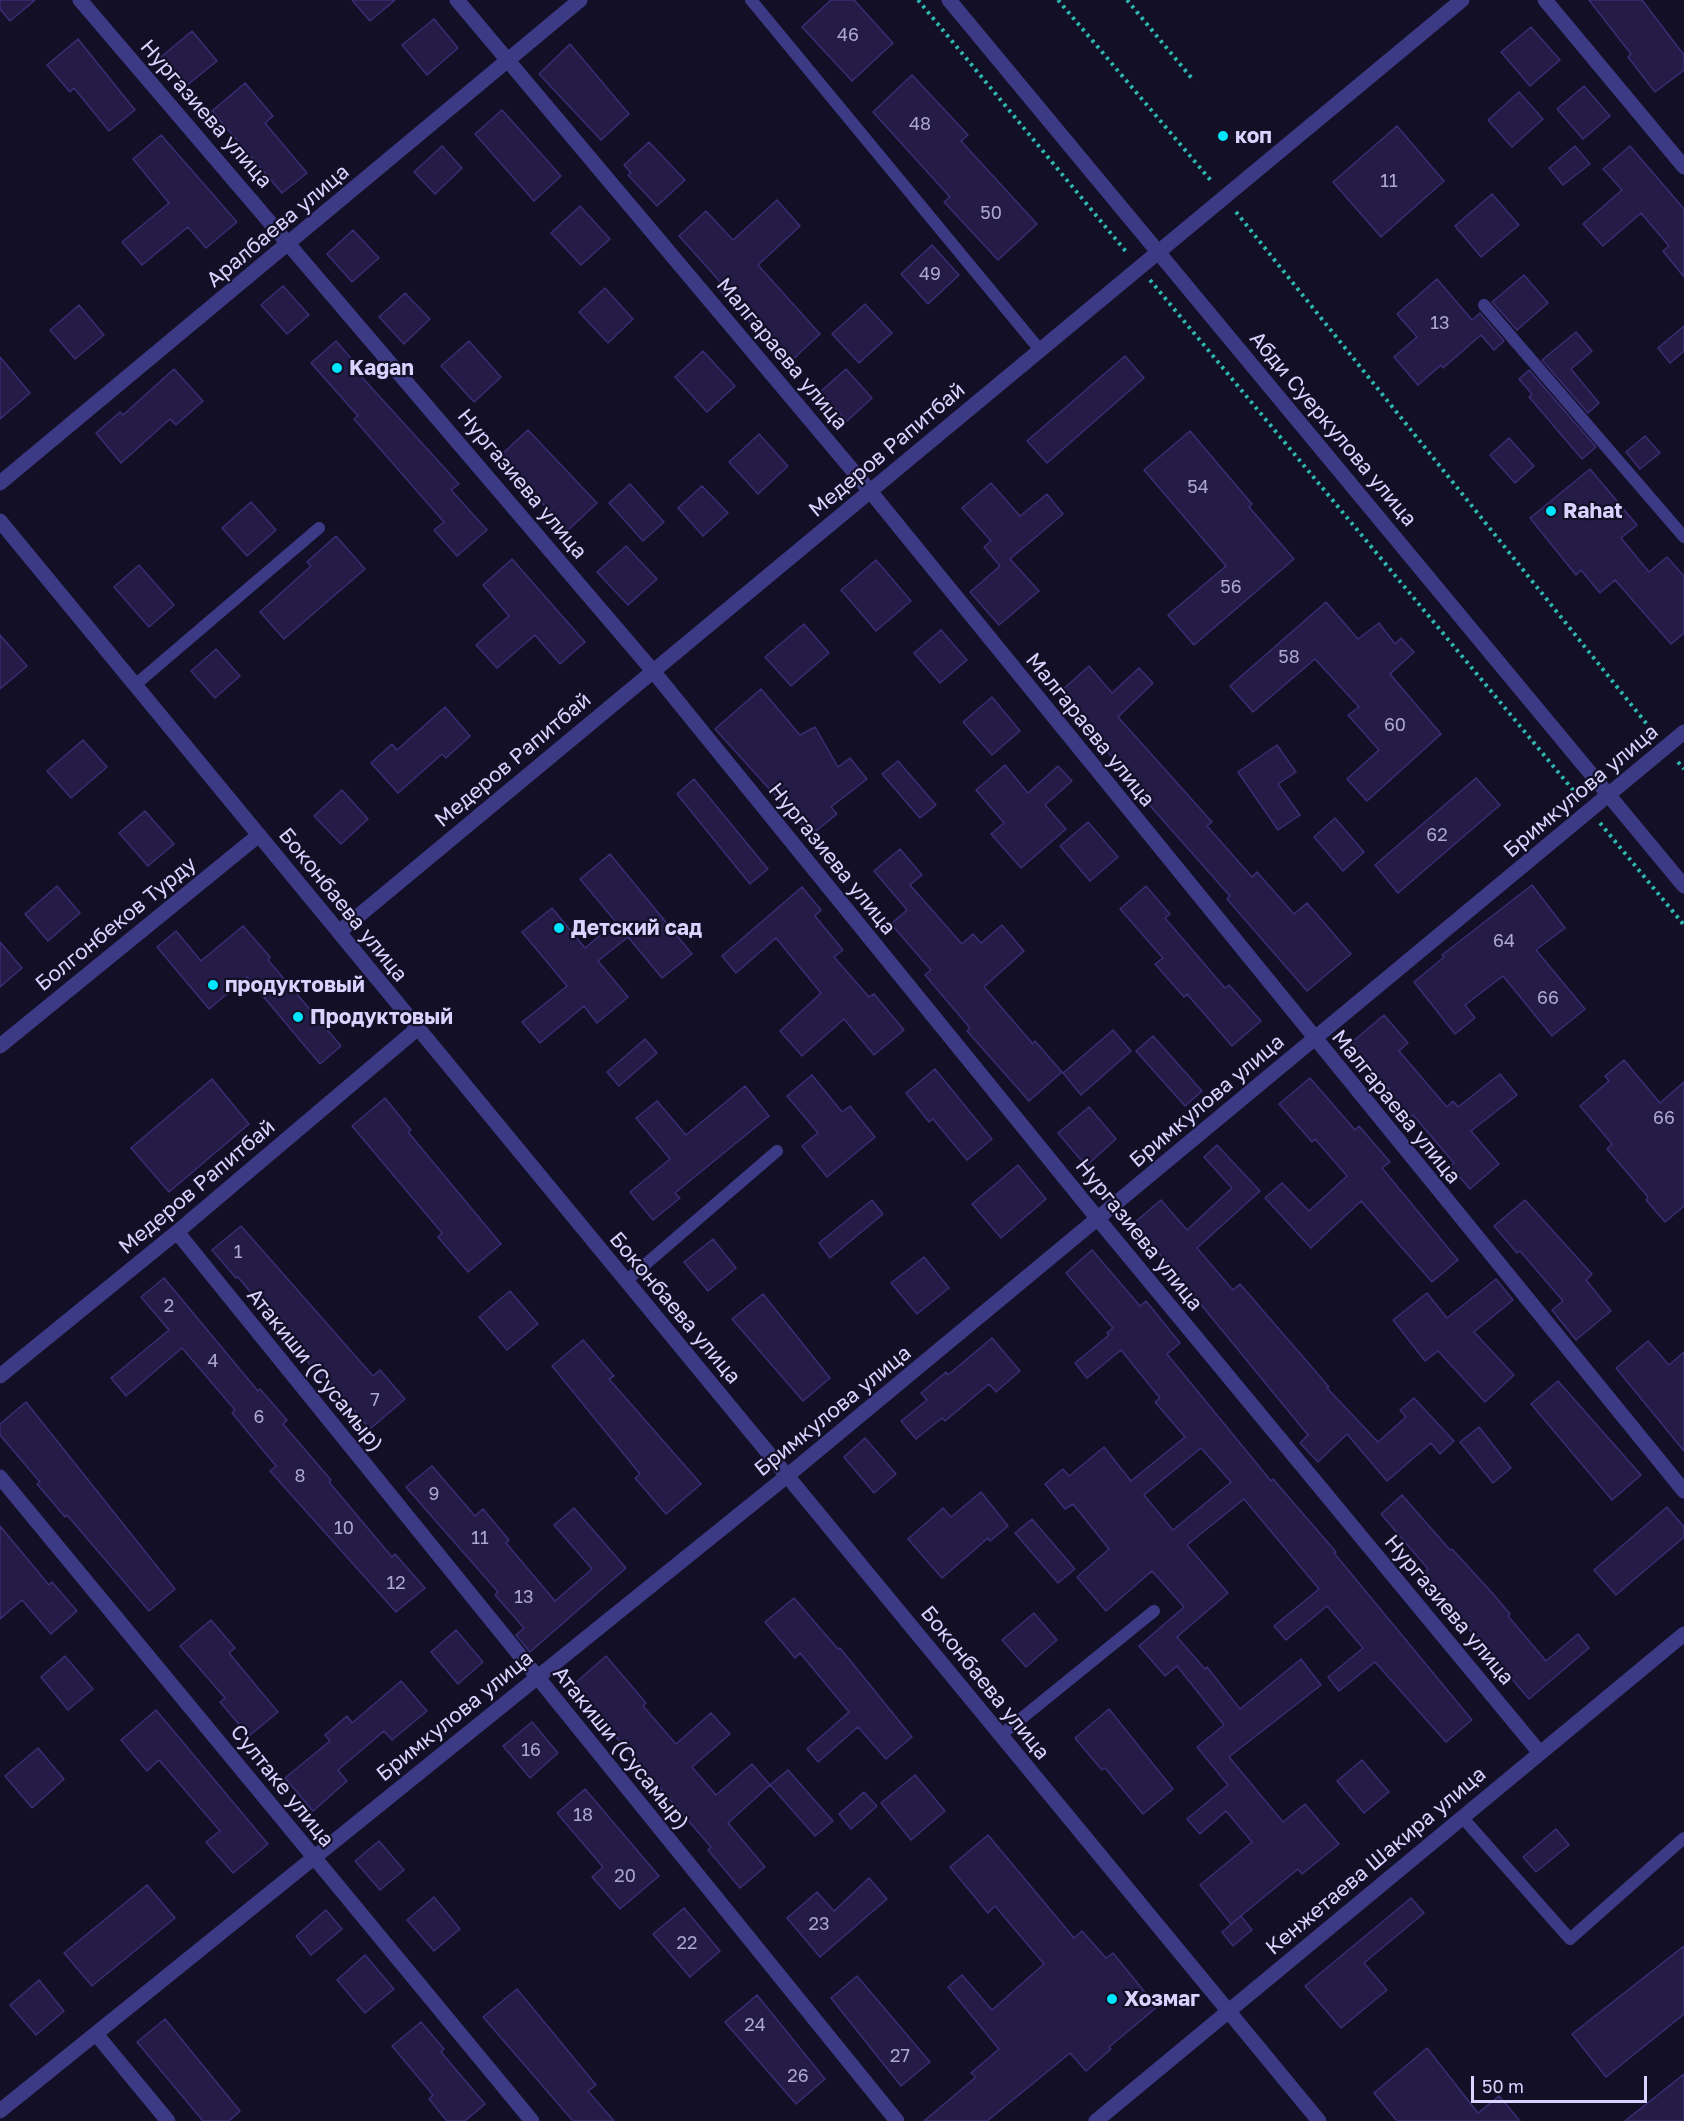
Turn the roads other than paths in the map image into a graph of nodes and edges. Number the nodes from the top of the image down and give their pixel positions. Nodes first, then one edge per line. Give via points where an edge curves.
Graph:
1 (80, 0) edge
2 (457, 0) edge
3 (580, 0) edge
4 (751, 0) edge
5 (949, 0) edge
6 (1462, 0) edge
7 (1545, 0) edge
8 (508, 61) junction
9 (1684, 167) edge
10 (290, 244) junction
11 (1159, 252) junction
12 (1484, 305) dead end
13 (1040, 350) junction
14 (0, 483) edge
15 (870, 491) junction
16 (0, 521) edge
17 (319, 528) dead end
18 (1684, 537) edge
19 (652, 671) junction
20 (135, 685) junction
21 (1684, 732) edge
22 (1610, 794) junction
23 (259, 835) junction
24 (1684, 886) edge
25 (339, 932) junction
26 (418, 1028) junction
27 (3, 1037) edge
28 (1314, 1039) junction
29 (777, 1151) dead end
30 (1098, 1219) junction
31 (177, 1232) junction
32 (626, 1281) junction
33 (0, 1376) edge
34 (787, 1476) junction
35 (0, 1477) edge
36 (1684, 1491) edge
37 (1154, 1611) dead end
38 (1684, 1634) edge
39 (537, 1678) junction
40 (1001, 1735) junction
41 (1540, 1753) junction
42 (1462, 1817) junction
43 (1684, 1838) edge
44 (314, 1858) junction
45 (1228, 2011) junction
46 (96, 2034) junction
47 (0, 2111) edge
48 (168, 2121) edge
49 (532, 2121) edge
50 (897, 2121) edge
51 (1095, 2121) edge
52 (1319, 2121) edge

1 - 10 street, Нургазиева улица
2 - 8 street, Малгараева улица
3 - 8 street, Аралбаева улица
4 - 13 lane
5 - 11 street, Абди Суеркулова улица
6 - 11 street, Медеров Рапитбай
7 - 9 street
8 - 10 street, Аралбаева улица
8 - 15 street, Малгараева улица
10 - 14 street, Аралбаева улица
10 - 19 street, Нургазиева улица
11 - 13 street, Медеров Рапитбай
11 - 22 street, Абди Суеркулова улица
12 - 18 lane
13 - 15 street, Медеров Рапитбай
15 - 19 street, Медеров Рапитбай
15 - 28 street, Малгараева улица
16 - 20 street, Боконбаева улица
17 - 20 lane
19 - 25 street, Медеров Рапитбай
19 - 30 street, Нургазиева улица
20 - 23 street, Боконбаева улица
21 - 22 street, Бримкулова улица
22 - 24 street, Абди Суеркулова улица
22 - 28 street, Бримкулова улица
23 - 25 street, Боконбаева улица
23 - 27 street, Болгонбеков Турду
25 - 26 street, Боконбаева улица
26 - 31 street, Медеров Рапитбай
26 - 32 street, Боконбаева улица
28 - 30 street, Бримкулова улица
28 - 36 street, Малгараева улица
29 - 32 lane
30 - 34 street, Бримкулова улица
30 - 41 street, Нургазиева улица
31 - 33 street, Медеров Рапитбай
31 - 39 street, Атакиши (Сусамыр)
32 - 34 street, Боконбаева улица
34 - 39 street, Бримкулова улица
34 - 40 street, Боконбаева улица
35 - 44 street, Султаке улица
37 - 40 lane
38 - 41 street, Кенжетаева Шакира улица
39 - 44 street, Бримкулова улица
39 - 50 street, Атакиши (Сусамыр)
40 - 45 street, Боконбаева улица
41 - 42 street, Кенжетаева Шакира улица
42 - 43 lane via 1569,1939
42 - 45 street, Кенжетаева Шакира улица
44 - 46 street, Бримкулова улица
44 - 49 street, Султаке улица
45 - 51 street, Кенжетаева Шакира улица
45 - 52 street, Боконбаева улица
46 - 47 street, Бримкулова улица
46 - 48 street

